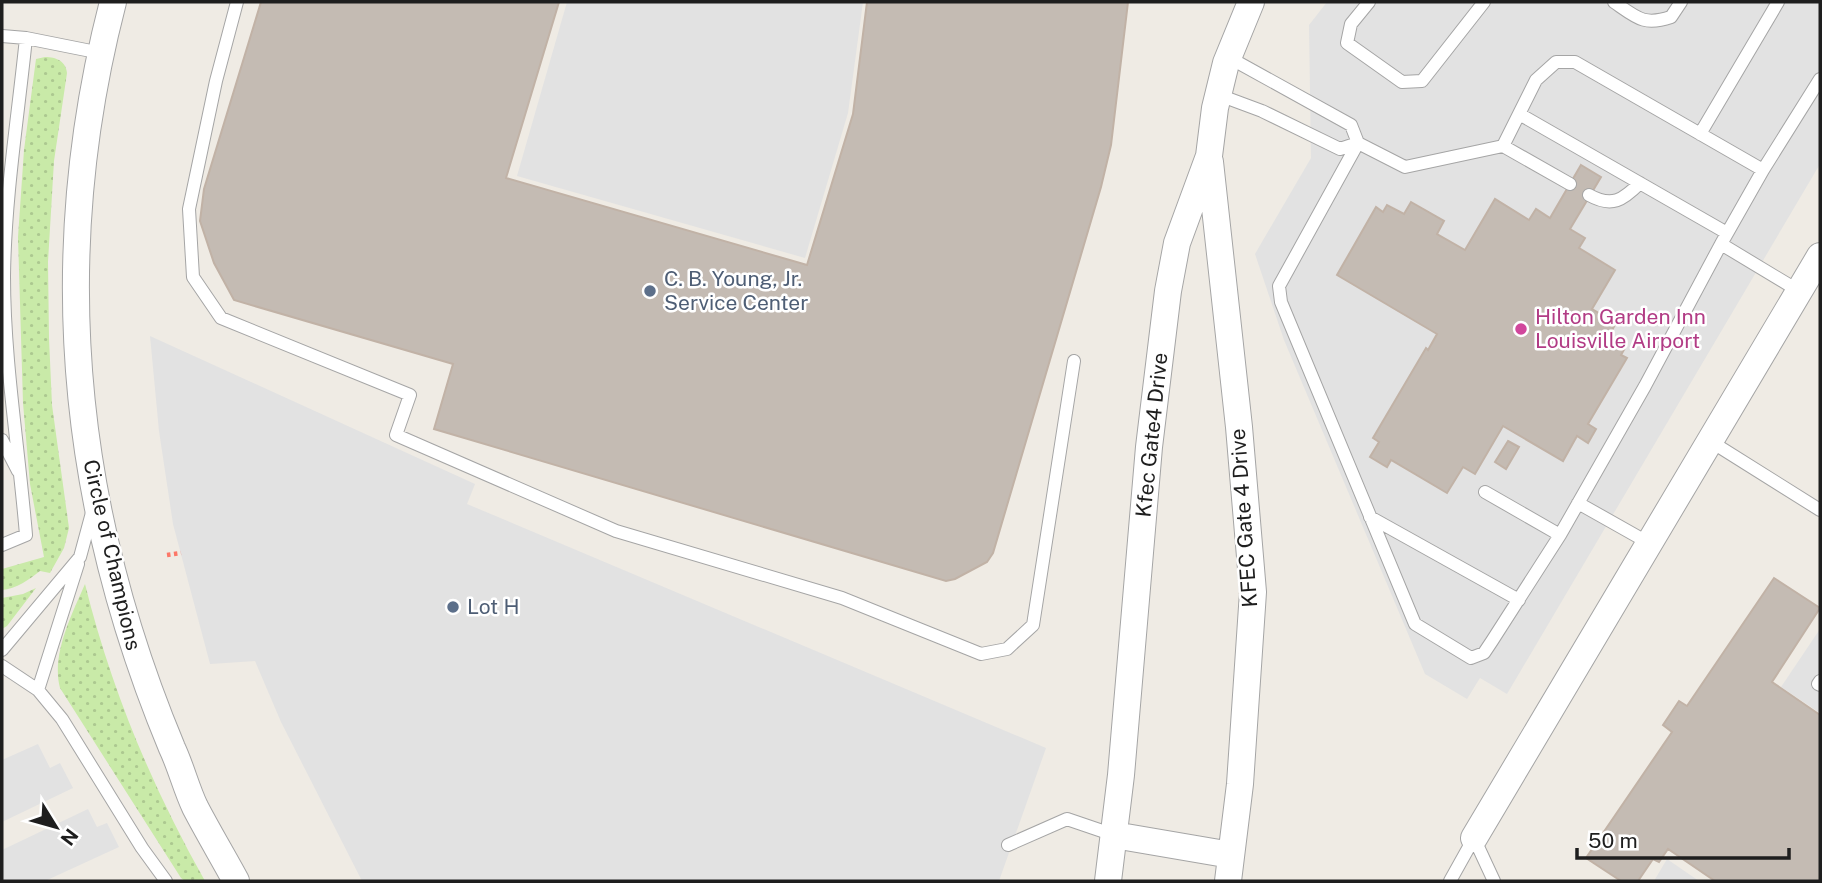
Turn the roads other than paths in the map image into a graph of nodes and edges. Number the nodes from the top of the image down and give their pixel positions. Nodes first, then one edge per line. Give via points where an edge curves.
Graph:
1 (113, 2) edge
2 (237, 2) edge
3 (1251, 2) edge
4 (1369, 2) edge
5 (1484, 2) edge
6 (1614, 2) edge
7 (1681, 2) edge
8 (1778, 2) edge
9 (2, 36) edge
10 (26, 38) junction
11 (101, 53) junction
12 (1228, 57) junction
13 (1820, 79) edge
14 (1219, 95) junction
15 (1521, 115) junction
16 (1700, 134) junction
17 (1358, 143) junction
18 (1503, 146) junction
19 (1209, 156) junction
20 (1763, 170) junction
21 (1640, 183) junction
22 (1570, 184) dead end
23 (2, 187) edge
24 (1590, 195) dead end
25 (9, 200) junction
26 (1724, 238) junction
27 (1820, 256) edge
28 (3, 273) edge
29 (1800, 291) junction
30 (1074, 360) dead end
31 (2, 364) edge
32 (10, 380) junction
33 (2, 440) edge
34 (1710, 441) junction
35 (21, 477) junction
36 (1485, 492) dead end
37 (96, 501) junction
38 (1578, 503) junction
39 (1820, 510) edge
40 (1370, 517) junction
41 (1560, 535) junction
42 (1649, 543) junction
43 (2, 544) edge
44 (80, 557) junction
45 (1519, 600) junction
46 (2, 650) edge
47 (2, 666) edge
48 (38, 690) junction
49 (1114, 835) junction
50 (1474, 838) junction
51 (1008, 845) dead end
52 (1231, 855) junction
53 (166, 881) edge
54 (236, 881) edge
55 (1108, 881) edge
56 (1228, 881) edge
57 (1450, 881) edge
58 (1494, 881) edge

1 - 11 street, Circle of Champions
2 - 30 lane via 189,209 193,277 221,318 410,395 396,435 604,526 842,598 981,654 1007,649 1034,625
3 - 12 street, Kfec Gate4 Drive
4 - 5 lane via 1352,24 1346,43 1402,82 1422,81
6 - 7 lane via 1652,23 1671,17
8 - 16 lane
9 - 10 lane
10 - 11 lane
10 - 25 lane
11 - 37 street, Circle of Champions via 85,145 75,306 79,378
12 - 14 street, Kfec Gate4 Drive
12 - 17 lane via 1351,125
13 - 20 lane
14 - 17 lane via 1340,149
14 - 19 street, Kfec Gate4 Drive
15 - 16 lane via 1536,80 1556,62 1575,62
15 - 18 lane
15 - 21 lane
16 - 20 lane
17 - 18 lane via 1405,167
17 - 40 lane via 1279,286 1281,302
18 - 22 lane
19 - 49 street, Kfec Gate4 Drive via 1177,243 1168,291
19 - 52 street, KFEC Gate 4 Drive via 1252,592
20 - 26 lane
21 - 24 lane via 1624,198 1603,203
21 - 26 lane
23 - 25 lane
25 - 28 lane
26 - 29 lane
26 - 38 lane
27 - 29 street
28 - 32 lane
29 - 34 street
31 - 32 lane
32 - 35 lane
33 - 35 lane
34 - 39 lane
34 - 42 street
35 - 43 lane via 26,535
36 - 41 lane
37 - 44 lane
37 - 54 street, Circle of Champions via 146,686 195,805
38 - 41 lane
38 - 42 lane
40 - 45 lane
40 - 45 lane via 1415,624 1471,659 1484,653
41 - 45 lane
42 - 50 street
44 - 46 lane
44 - 48 lane
47 - 48 lane
48 - 53 lane via 62,719
49 - 51 lane via 1067,819
49 - 52 street
49 - 55 street, Kfec Gate4 Drive
50 - 57 lane
50 - 58 lane
52 - 56 street, KFEC Gate 4 Drive

